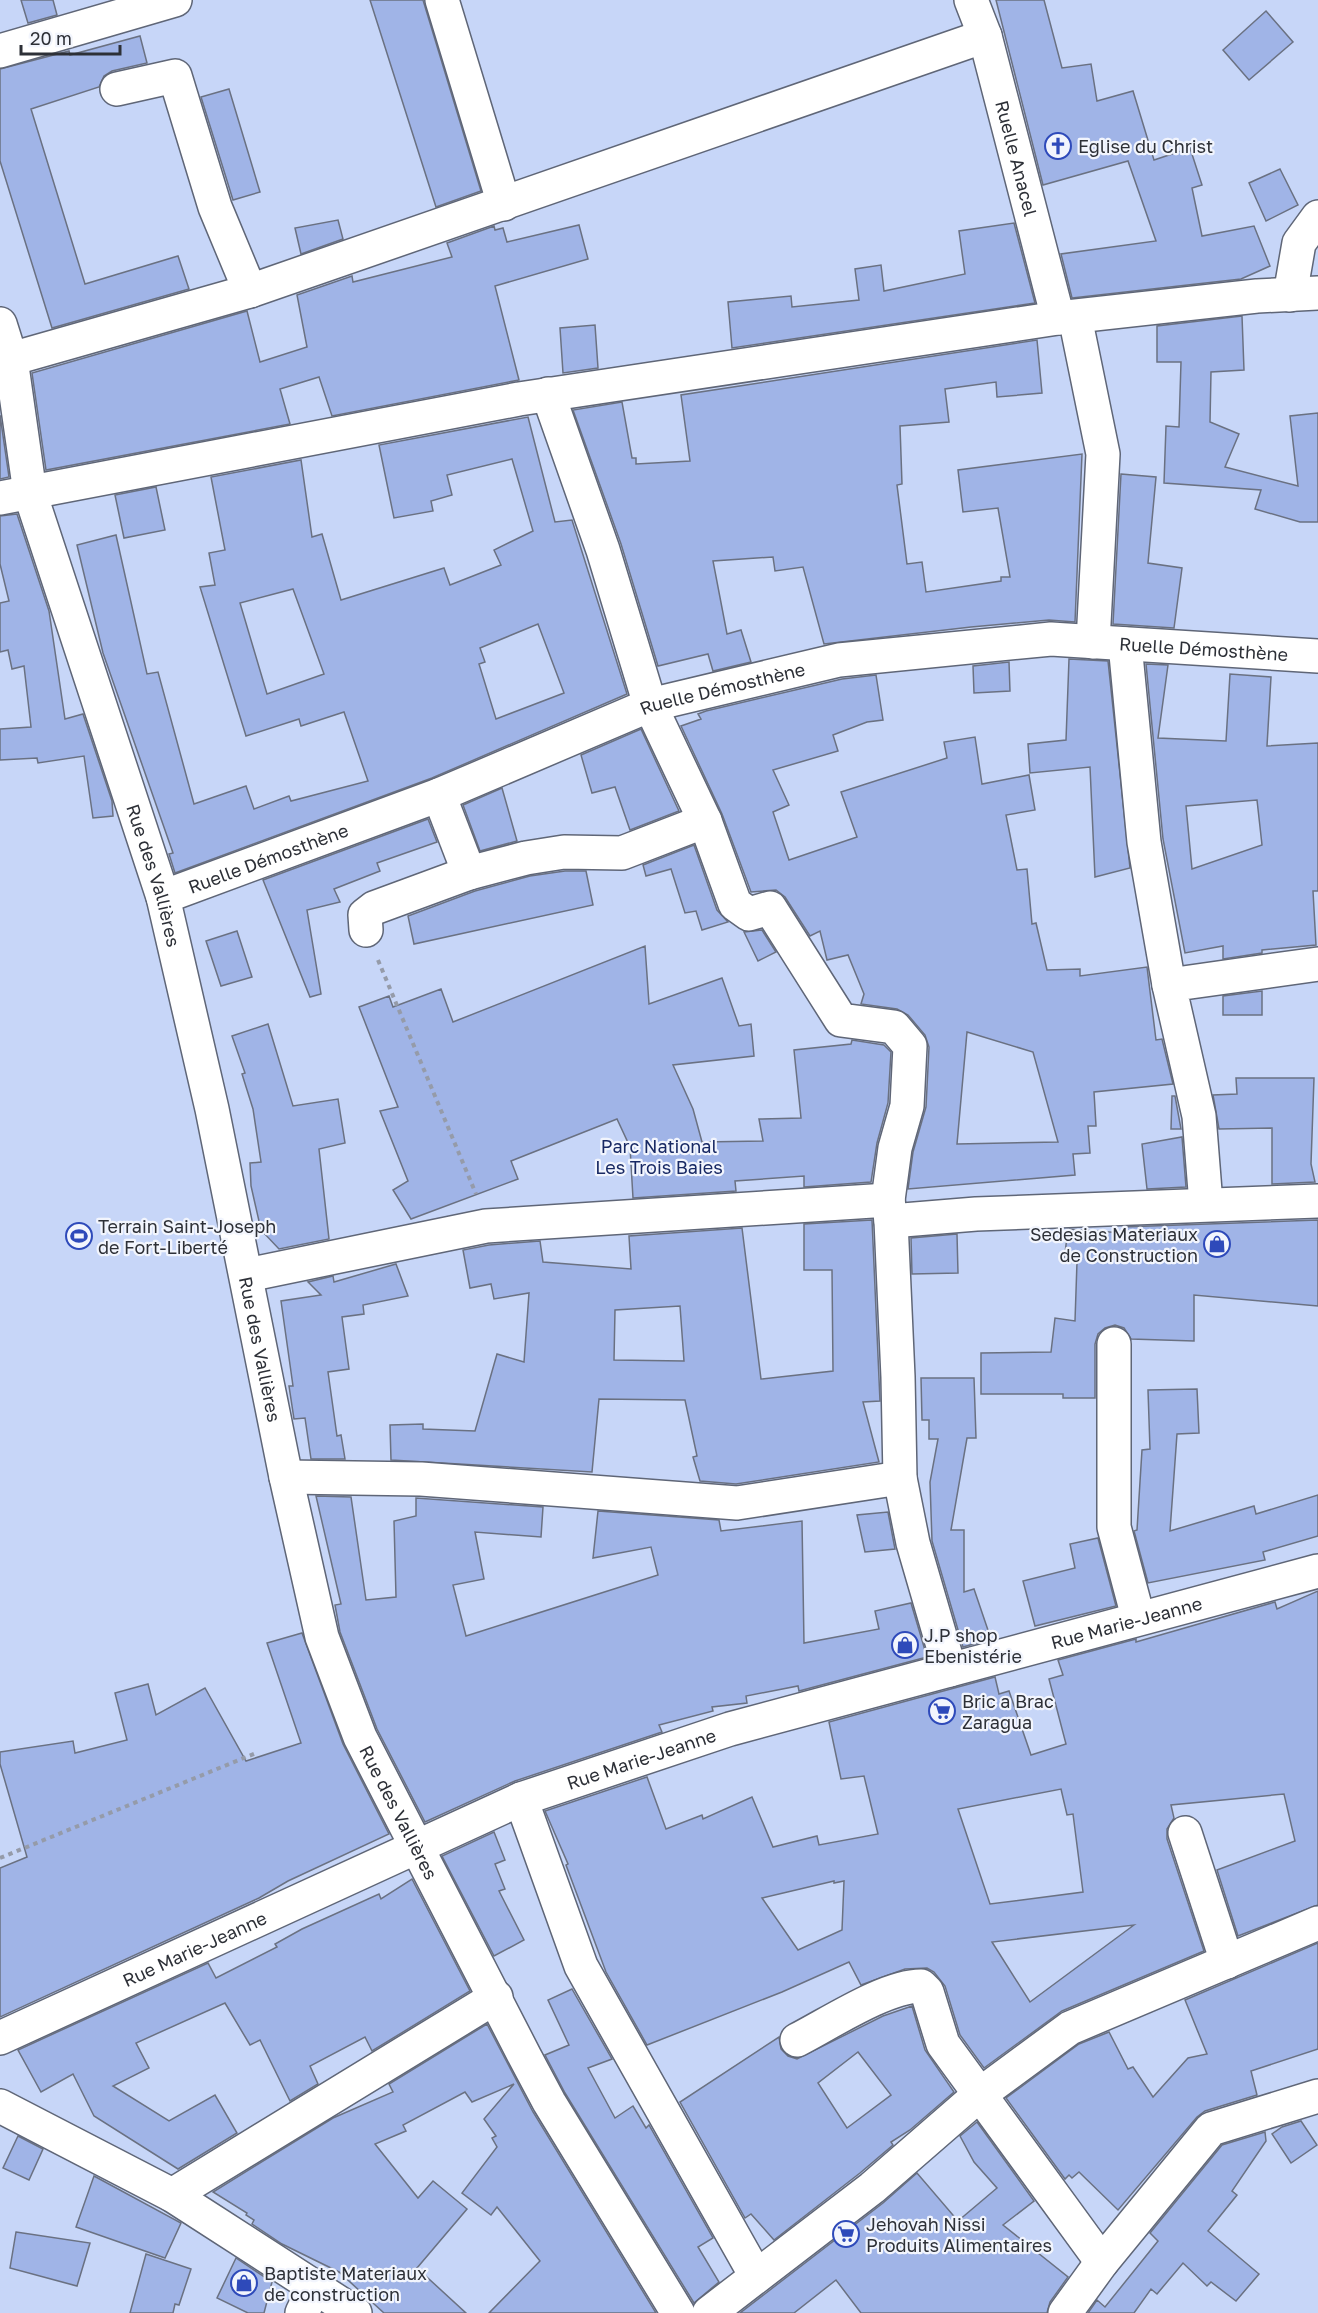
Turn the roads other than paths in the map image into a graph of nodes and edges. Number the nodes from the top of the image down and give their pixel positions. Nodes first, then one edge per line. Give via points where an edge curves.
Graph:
1 (175, 0) edge
2 (442, 0) edge
3 (971, 0) edge
4 (985, 36) junction
5 (0, 51) edge
6 (117, 89) dead end
7 (504, 204) junction
8 (1318, 217) edge
9 (250, 291) junction
10 (1304, 294) edge
11 (1066, 317) junction
12 (0, 324) edge
13 (11, 359) junction
14 (548, 394) junction
15 (15, 495) edge
16 (1109, 643) junction
17 (1318, 656) edge
18 (650, 705) junction
19 (439, 795) junction
20 (705, 822) junction
21 (469, 873) junction
22 (163, 897) junction
23 (366, 930) road end
24 (1318, 964) edge
25 (1169, 985) junction
26 (1318, 1201) edge
27 (1206, 1204) junction
28 (889, 1211) junction
29 (247, 1275) junction
30 (1114, 1344) dead end
31 (286, 1477) junction
32 (900, 1478) junction
33 (1318, 1571) edge
34 (1138, 1617) junction
35 (950, 1670) junction
36 (521, 1799) junction
37 (1185, 1833) dead end
38 (418, 1845) junction
39 (1318, 1923) edge
40 (1227, 1962) junction
41 (496, 1997) junction
42 (0, 2038) edge
43 (797, 2040) dead end
44 (979, 2095) junction
45 (1318, 2096) edge
46 (0, 2106) edge
47 (172, 2195) junction
48 (1102, 2262) junction
49 (756, 2276) junction
50 (308, 2301) edge
51 (355, 2313) edge
52 (678, 2313) edge
53 (708, 2313) edge
54 (1065, 2313) edge

1 - 5 street
2 - 7 street
3 - 4 street, Ruelle Anacel
4 - 7 street
4 - 11 street, Ruelle Anacel
6 - 9 street via 175,76 215,207
7 - 9 street
8 - 10 street via 1299,243
9 - 13 street
10 - 11 street
11 - 14 street
11 - 16 street, Ruelle Anacel via 1103,454
12 - 13 street, Rue des Vallières
13 - 15 street, Rue des Vallières
14 - 15 street
14 - 18 street via 603,550
15 - 22 street, Rue des Vallières
16 - 17 street, Ruelle Démosthène
16 - 18 street, Ruelle Démosthène via 1051,639 838,660
16 - 25 street, Ruelle Anacel
18 - 19 street, Ruelle Démosthène
18 - 20 street
19 - 21 street
19 - 22 street, Ruelle Démosthène
20 - 21 street via 622,853 564,852
20 - 28 street via 735,904 749,914 770,908 841,1020 894,1027 910,1046 907,1106 895,1148
21 - 23 street via 374,908 365,915
22 - 29 street, Rue des Vallières
24 - 25 street
25 - 27 street, Ruelle Anacel via 1199,1116
26 - 27 street
27 - 28 street via 976,1214
28 - 29 street via 486,1226
28 - 32 street
29 - 31 street, Rue des Vallières
30 - 34 street via 1114,1527
31 - 32 street via 421,1479 737,1503
31 - 38 street, Rue des Vallières via 322,1637 360,1737
32 - 35 street via 913,1543
33 - 34 street, Rue Marie-Jeanne
34 - 35 street, Rue Marie-Jeanne
35 - 36 street, Rue Marie-Jeanne via 730,1729
36 - 38 street, Rue Marie-Jeanne
36 - 49 street via 581,1966
37 - 40 street
38 - 41 street, Rue des Vallières
38 - 42 street, Rue Marie-Jeanne
39 - 40 street
40 - 44 street via 1070,2028
41 - 47 street
41 - 52 street, Rue des Vallières via 549,2103
43 - 44 street via 889,1992 921,1986 927,1992 943,2044
44 - 48 street
44 - 49 street via 872,2188
45 - 48 street via 1211,2129
46 - 47 street
47 - 50 street
48 - 54 street
49 - 53 street
50 - 51 street

